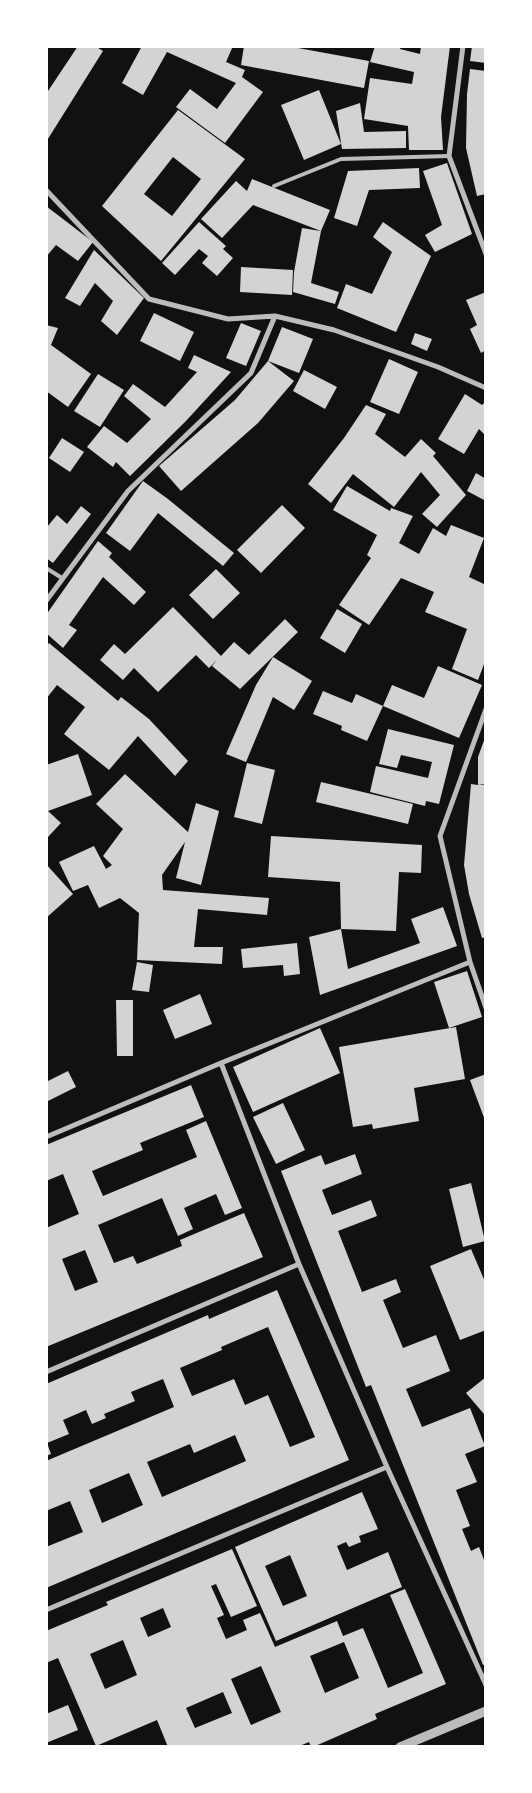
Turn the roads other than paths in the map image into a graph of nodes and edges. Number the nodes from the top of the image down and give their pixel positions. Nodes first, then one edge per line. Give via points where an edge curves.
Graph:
1 (463, 46) edge
2 (449, 156) junction
3 (274, 186) dead end
4 (46, 190) edge
5 (486, 254) edge
6 (275, 316) junction
7 (486, 388) edge
8 (46, 568) edge
9 (62, 578) junction
10 (46, 601) edge
11 (486, 709) edge
12 (470, 962) junction
13 (486, 1008) edge
14 (220, 1063) junction
15 (46, 1137) edge
16 (299, 1264) junction
17 (46, 1372) edge
18 (387, 1467) junction
19 (46, 1610) edge
20 (486, 1685) edge
21 (486, 1711) edge
22 (400, 1747) edge

1 - 2 street
2 - 3 lane via 341,159
2 - 5 street
4 - 6 street via 149,299 228,319
6 - 7 street via 334,330 438,367
6 - 9 street via 251,373 128,491
8 - 9 lane
9 - 10 street
11 - 12 street via 440,836
12 - 13 street
12 - 14 street
14 - 15 street
14 - 16 street
16 - 17 street
16 - 18 street
18 - 19 street
18 - 20 street
21 - 22 street

